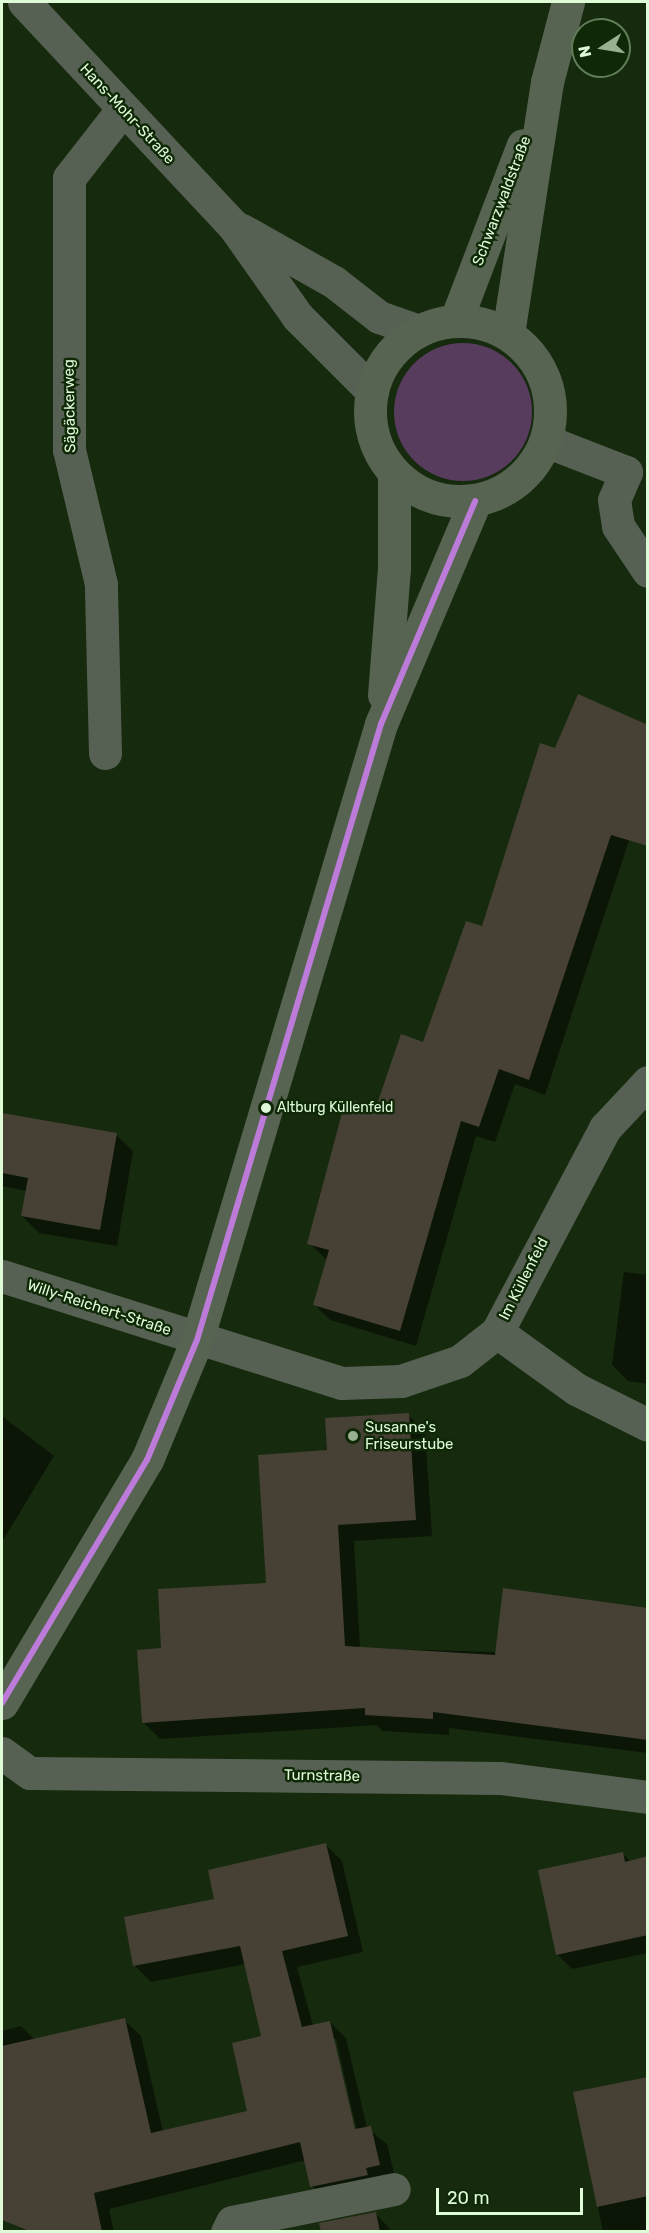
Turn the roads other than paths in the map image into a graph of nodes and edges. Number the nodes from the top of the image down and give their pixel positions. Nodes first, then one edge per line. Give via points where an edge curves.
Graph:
1 (24, 2) edge
2 (568, 2) edge
3 (547, 82) junction
4 (122, 110) junction
5 (232, 225) junction
6 (456, 320) junction
7 (419, 331) junction
8 (508, 334) junction
9 (372, 391) junction
10 (546, 441) junction
11 (394, 474) junction
12 (475, 501) junction
13 (648, 571) edge
14 (381, 724) junction
15 (105, 753) dead end
16 (648, 1082) edge
17 (2, 1276) edge
18 (497, 1332) junction
19 (197, 1340) junction
20 (648, 1425) edge
21 (2, 1703) edge
22 (2, 1753) edge
23 (648, 1797) edge
24 (394, 2189) dead end
25 (227, 2232) edge

1 - 4 street, Hans-Mohr-Straße
2 - 3 street, Schwarzwaldstraße
3 - 6 street, Schwarzwaldstraße
3 - 8 street, Schwarzwaldstraße
4 - 5 street, Hans-Mohr-Straße
4 - 15 street, Sägäckerweg via 69,178 69,450 100,584
5 - 7 street, Hans-Mohr-Straße via 334,282 379,317
5 - 9 street, Hans-Mohr-Straße via 297,317
6 - 7 street
6 - 8 street
7 - 9 street via 397,346
8 - 10 street via 527,349 544,377 551,416
9 - 11 street via 370,420 378,449
10 - 12 street via 519,481
10 - 13 street via 626,472 614,500 618,526
11 - 12 street via 418,492 445,502
11 - 14 street via 394,569
12 - 14 street
14 - 19 street
16 - 18 street, Im Küllenfeld via 605,1128
17 - 19 street, Willy-Reichert-Straße
18 - 19 street, Im Küllenfeld via 460,1361 401,1381 342,1383
18 - 20 street via 576,1389
19 - 21 street via 147,1460
22 - 23 street, Turnstraße via 30,1773 500,1778
24 - 25 street via 232,2222

